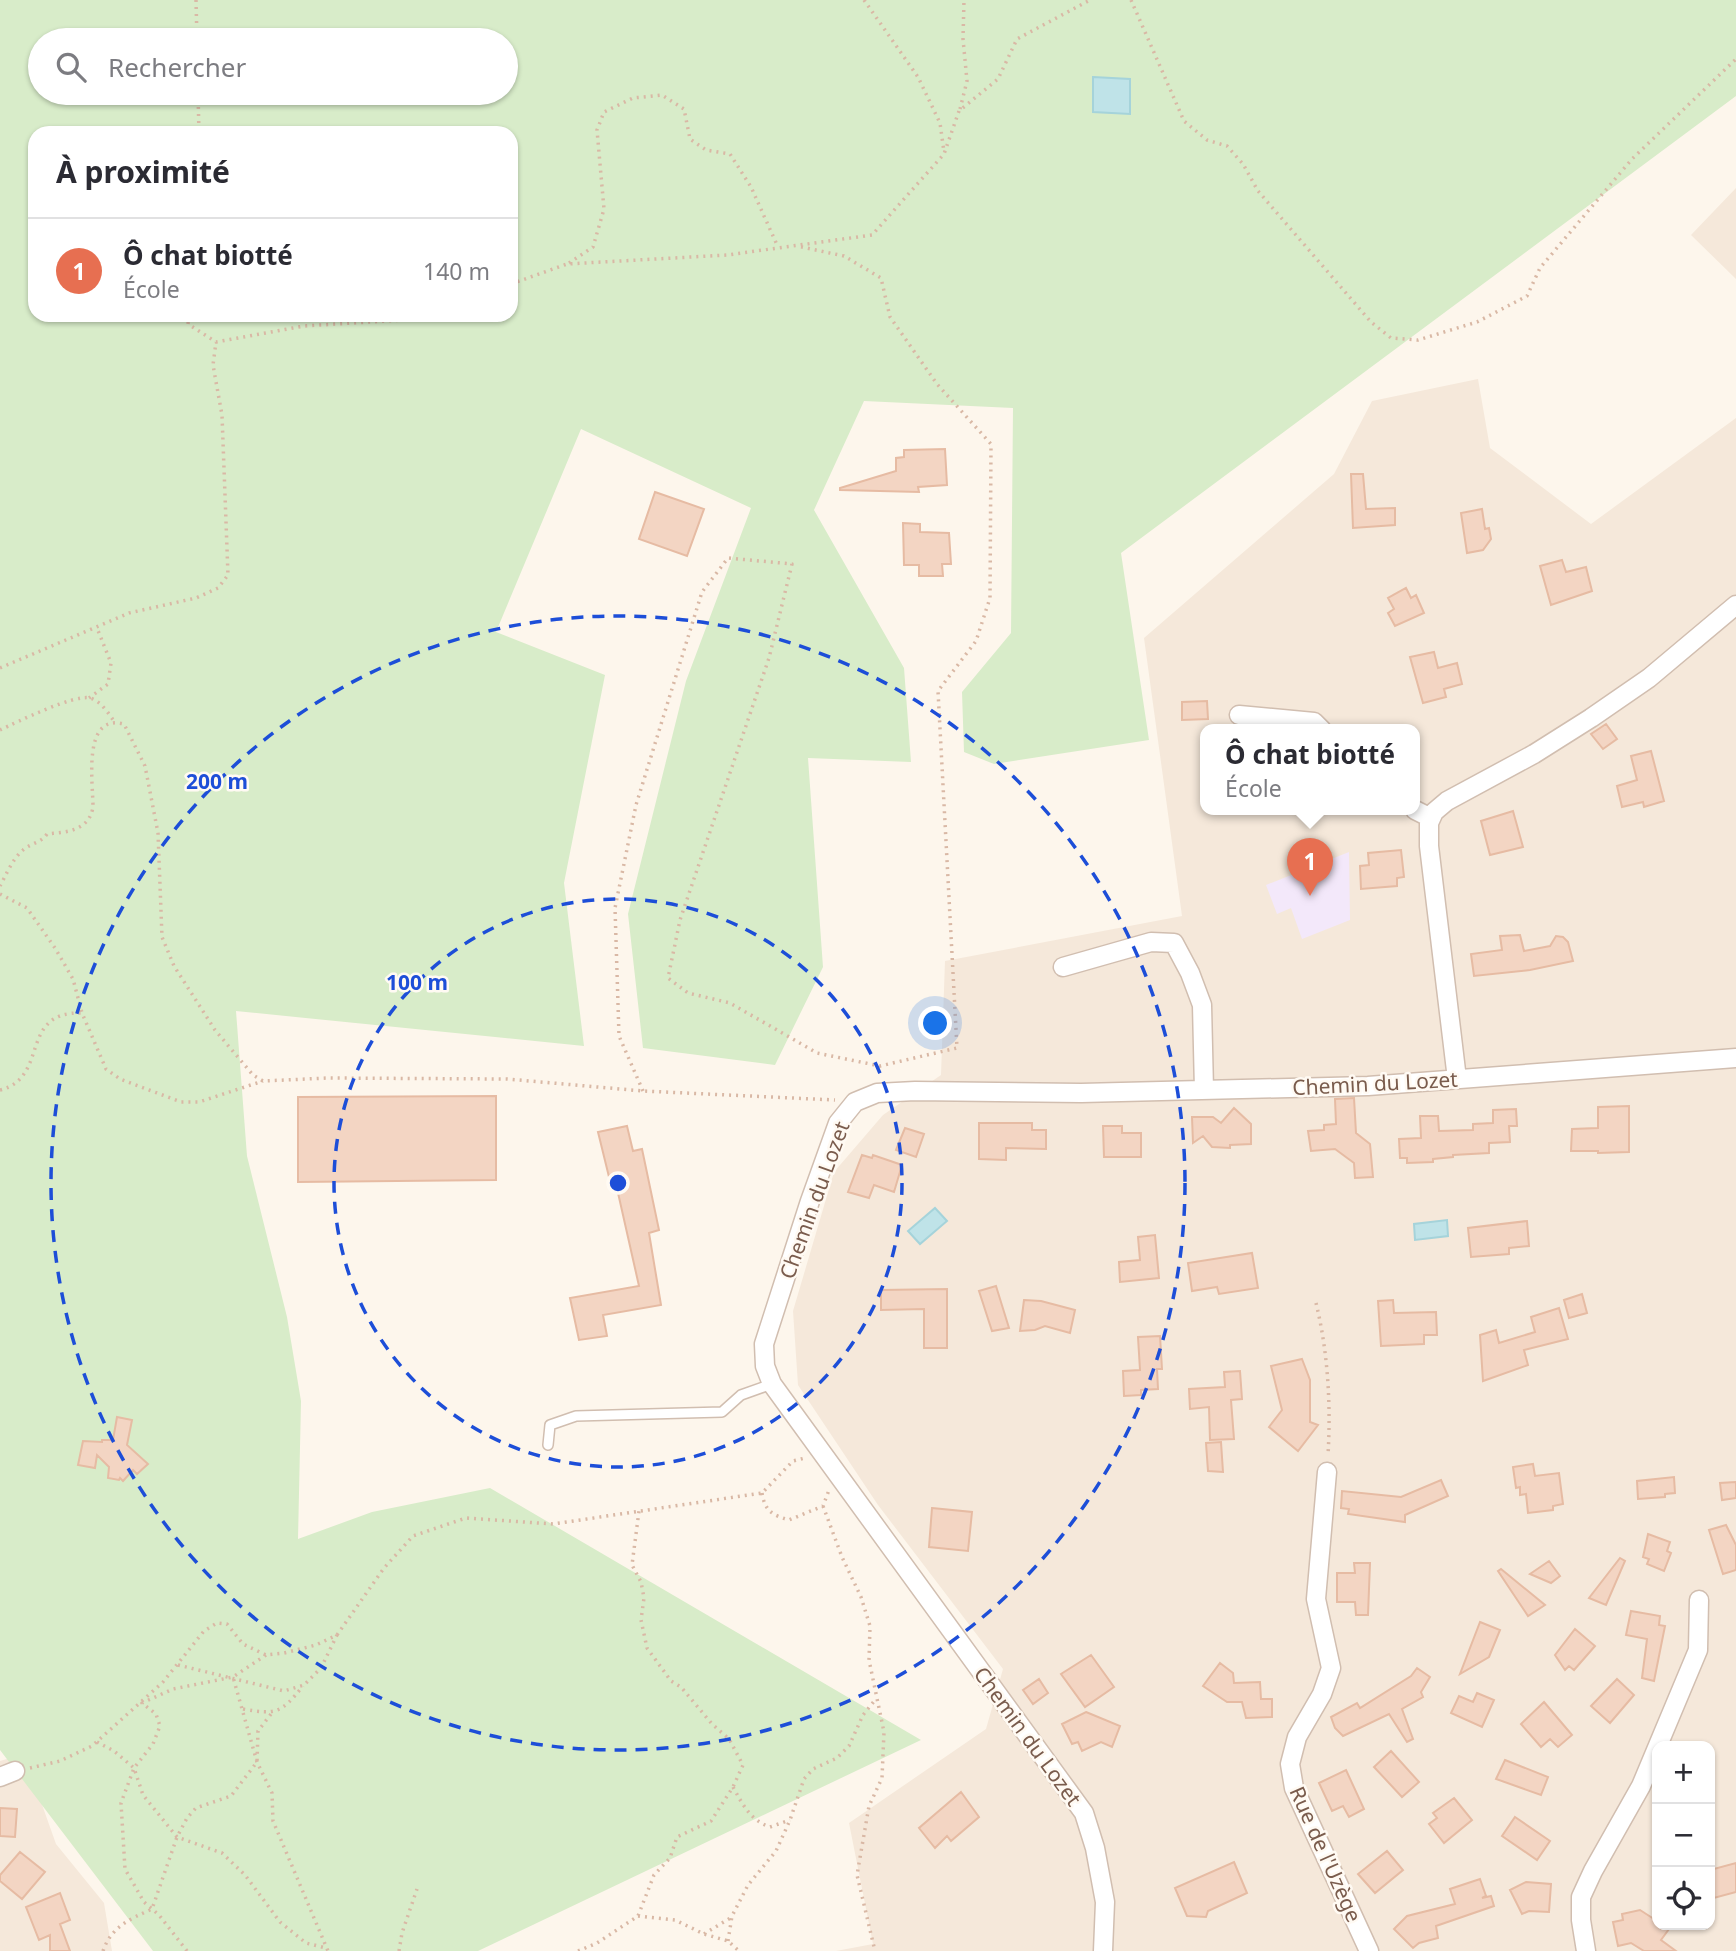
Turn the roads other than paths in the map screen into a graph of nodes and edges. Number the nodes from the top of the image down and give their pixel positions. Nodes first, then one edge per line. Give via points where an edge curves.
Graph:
1 (1736, 605) edge
2 (1239, 715) dead end
3 (1316, 724) edge
4 (1420, 812) edge
5 (1431, 818) junction
6 (1063, 967) dead end
7 (1736, 1058) edge
8 (1457, 1079) junction
9 (1204, 1090) junction
10 (772, 1384) junction
11 (548, 1445) dead end
12 (1327, 1472) road end
13 (1699, 1600) dead end
14 (1103, 1951) edge
15 (1369, 1951) edge
16 (1586, 1951) edge

1 - 5 street via 1649,678 1534,754 1447,802
2 - 3 street
4 - 5 street
5 - 8 street via 1429,846
6 - 9 street via 1151,942 1174,943 1202,1005
7 - 8 street, Chemin du Lozet
8 - 9 street, Chemin du Lozet
9 - 10 street, Chemin du Lozet via 895,1091 855,1102 838,1123 823,1161 764,1344
10 - 11 lane via 741,1395 722,1412 576,1416 550,1425
10 - 14 street, Chemin du Lozet via 1084,1813 1105,1902
12 - 15 street, Rue de l'Uzège via 1316,1600 1331,1668 1297,1737 1290,1764 1294,1788
13 - 16 street via 1698,1650 1641,1786 1581,1897

